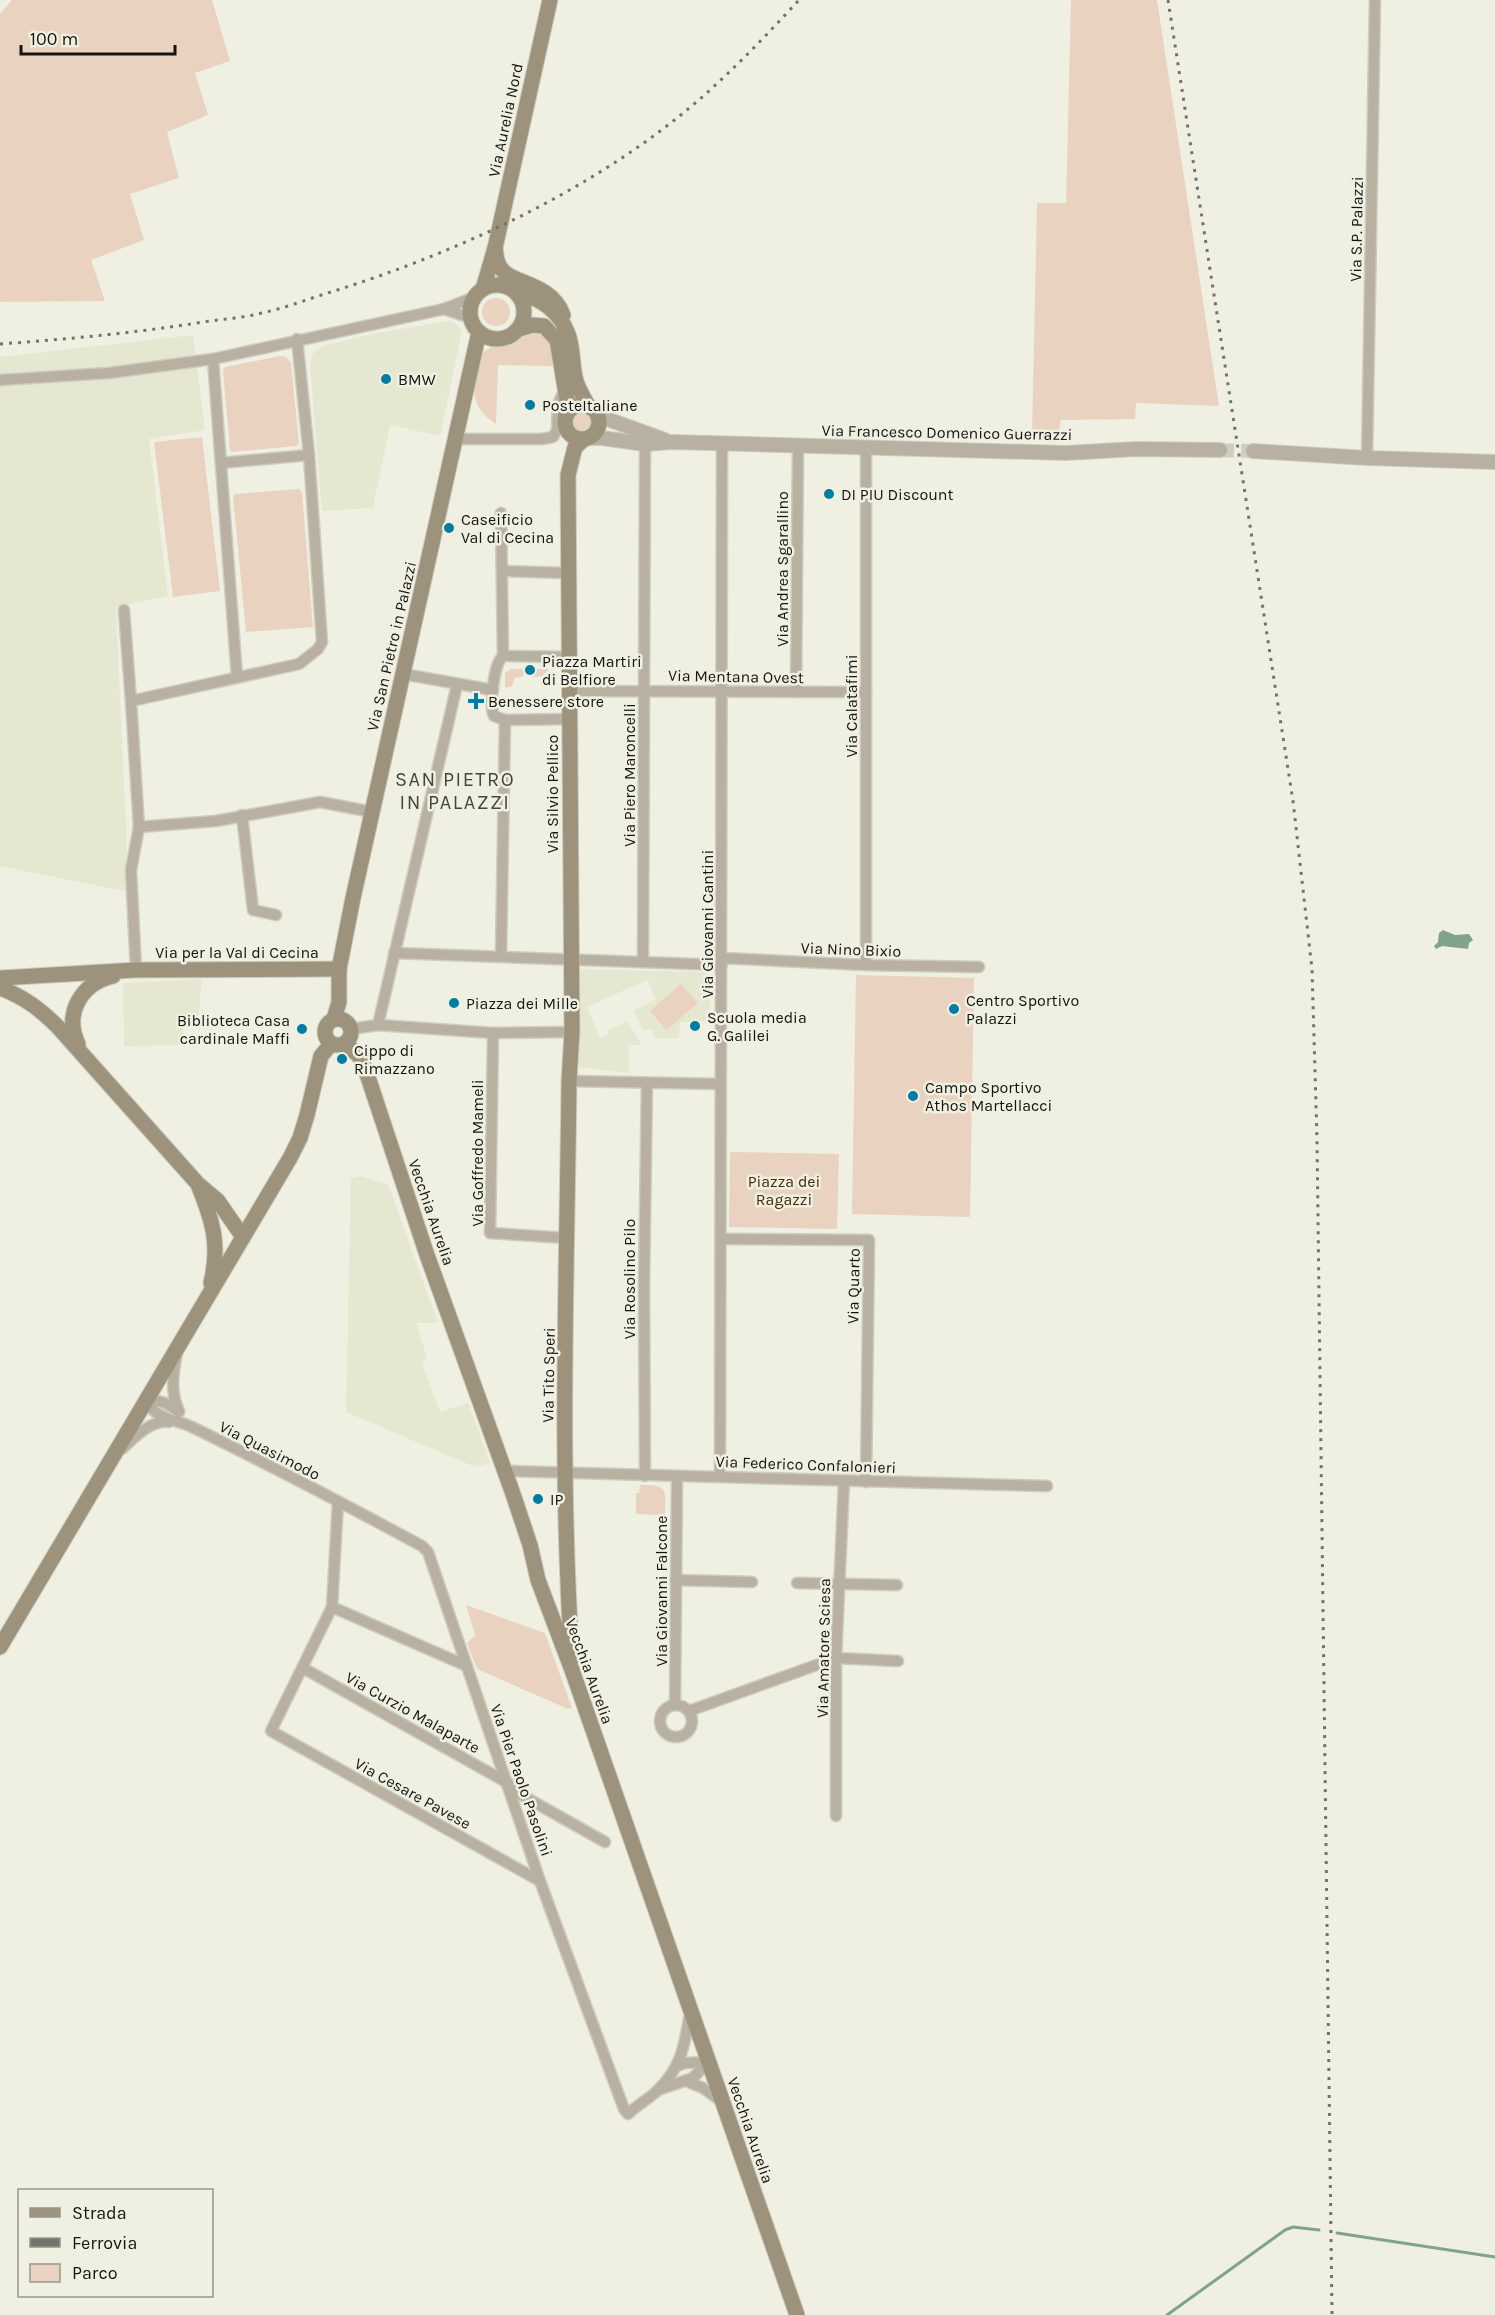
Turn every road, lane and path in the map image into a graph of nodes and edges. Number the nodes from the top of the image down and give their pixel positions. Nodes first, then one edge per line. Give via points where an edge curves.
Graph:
1 (550, 0) edge
2 (1375, 0) edge
3 (495, 248) junction
4 (479, 293) junction
5 (519, 296) junction
6 (444, 309) junction
7 (475, 325) junction
8 (519, 329) junction
9 (569, 335) junction
10 (297, 339) junction
11 (213, 359) junction
12 (0, 380) edge
13 (565, 388) junction
14 (592, 409) junction
15 (566, 416) junction
16 (456, 439) junction
17 (586, 439) junction
18 (673, 442) junction
19 (645, 444) junction
20 (722, 444) junction
21 (798, 447) junction
22 (866, 448) junction
23 (1220, 450) tunnel mouth
24 (1253, 451) tunnel mouth
25 (309, 455) junction
26 (1366, 458) junction
27 (1495, 462) edge
28 (221, 463) junction
29 (501, 513) dead end
30 (502, 571) junction
31 (568, 573) junction
32 (124, 610) dead end
33 (503, 656) junction
34 (569, 657) junction
35 (403, 674) junction
36 (237, 677) junction
37 (457, 685) junction
38 (493, 690) junction
39 (644, 690) junction
40 (569, 691) junction
41 (721, 691) junction
42 (796, 692) junction
43 (866, 692) junction
44 (131, 701) junction
45 (570, 719) junction
46 (505, 720) junction
47 (372, 812) junction
48 (242, 815) junction
49 (139, 827) junction
50 (276, 915) dead end
51 (394, 953) junction
52 (501, 956) junction
53 (572, 958) junction
54 (643, 961) junction
55 (722, 962) junction
56 (866, 965) junction
57 (979, 967) dead end
58 (339, 969) junction
59 (136, 970) junction
60 (0, 978) edge
61 (0, 988) edge
62 (334, 1019) junction
63 (378, 1025) junction
64 (572, 1032) junction
65 (493, 1033) junction
66 (342, 1038) junction
67 (82, 1053) junction
68 (569, 1081) junction
69 (647, 1083) junction
70 (720, 1084) junction
71 (198, 1184) junction
72 (211, 1216) junction
73 (567, 1238) junction
74 (242, 1239) junction
75 (721, 1239) junction
76 (208, 1296) junction
77 (178, 1346) junction
78 (146, 1401) junction
79 (177, 1417) junction
80 (113, 1458) junction
81 (504, 1471) junction
82 (565, 1473) junction
83 (645, 1476) junction
84 (677, 1476) junction
85 (720, 1476) junction
86 (844, 1481) junction
87 (866, 1482) junction
88 (1047, 1486) dead end
89 (338, 1501) junction
90 (567, 1574) junction
91 (538, 1580) junction
92 (675, 1580) junction
93 (752, 1582) dead end
94 (797, 1583) dead end
95 (839, 1583) junction
96 (897, 1585) dead end
97 (332, 1607) junction
98 (0, 1647) edge
99 (836, 1658) junction
100 (898, 1661) dead end
101 (467, 1666) junction
102 (303, 1668) junction
103 (572, 1670) junction
104 (675, 1705) junction
105 (689, 1711) junction
106 (509, 1785) junction
107 (836, 1816) dead end
108 (604, 1842) dead end
109 (540, 1881) junction
110 (690, 2012) junction
111 (708, 2062) junction
112 (677, 2066) junction
113 (686, 2081) junction
114 (658, 2090) junction
115 (721, 2101) junction
116 (797, 2315) edge

1 - 3 main road, Via Aurelia Nord
2 - 26 street, Via S.P. Palazzi
3 - 4 main road, Via Aurelia Nord
3 - 9 main road via 501,269 532,284 559,304
4 - 5 main road via 491,286 506,286
4 - 6 street
4 - 7 main road via 471,304
5 - 8 main road via 525,312
5 - 9 main road via 535,298 551,309
6 - 7 street
6 - 10 street
7 - 8 main road via 495,339 504,339
7 - 16 main road, Via San Pietro in Palazzi
8 - 13 main road via 544,326 553,333
9 - 14 main road via 575,378
10 - 11 street
10 - 25 street
11 - 12 street via 109,373
11 - 28 street
13 - 15 main road
13 - 16 street via 553,437
14 - 15 main road via 578,405
14 - 17 main road via 599,426
14 - 18 street, Via Francesco Domenico Guerrazzi via 607,419
15 - 17 main road via 568,432
16 - 35 main road, Via San Pietro in Palazzi
17 - 19 street, Via Francesco Domenico Guerrazzi
17 - 31 main road, Via Silvio Pellico via 575,447 568,475
18 - 19 street, Via Francesco Domenico Guerrazzi
18 - 20 street, Via Francesco Domenico Guerrazzi
19 - 39 street, Via Piero Maroncelli
20 - 21 street, Via Francesco Domenico Guerrazzi
20 - 41 street, Via Giovanni Cantini
21 - 22 street, Via Francesco Domenico Guerrazzi
21 - 42 street, Via Andrea Sgarallino
22 - 23 street, Via Francesco Domenico Guerrazzi via 1066,453
22 - 43 street, Via Calatafimi
24 - 26 street
25 - 28 street
25 - 36 street via 322,642 318,650 299,664
26 - 27 street
28 - 36 street
29 - 30 street
30 - 31 street
30 - 33 street
31 - 34 main road, Via Silvio Pellico
32 - 44 street
33 - 34 street
33 - 38 street
34 - 40 main road, Via Silvio Pellico
35 - 37 street
35 - 47 main road, Via San Pietro in Palazzi
36 - 44 street
37 - 38 street
37 - 51 street
38 - 46 street via 492,712
39 - 40 street, Via Mentana Ovest
39 - 41 street, Via Mentana Ovest
39 - 54 street, Via Piero Maroncelli
40 - 45 main road, Via Silvio Pellico
41 - 42 street, Via Mentana Ovest
41 - 55 street, Via Giovanni Cantini
42 - 43 street, Via Mentana Ovest
43 - 56 street, Via Calatafimi
44 - 49 street
45 - 46 street
45 - 53 main road, Via Silvio Pellico
46 - 52 street
47 - 48 street via 320,802
47 - 58 main road, Via San Pietro in Palazzi
48 - 49 street
48 - 50 street via 254,910
49 - 59 street via 131,870
51 - 52 street
51 - 63 street
52 - 53 street
53 - 54 street, Via Nino Bixio
53 - 64 main road, Via Silvio Pellico
54 - 55 street, Via Nino Bixio
55 - 56 street, Via Nino Bixio
55 - 70 street, Via Giovanni Cantini
56 - 57 street, Via Nino Bixio
58 - 59 main road, Via per la Val di Cecina
58 - 62 main road via 339,1002
59 - 60 main road
59 - 67 main road via 108,977 81,996 71,1023
61 - 67 main road via 22,996 40,1009
62 - 66 main road, Vecchia Aurelia via 345,1021
62 - 66 main road via 324,1030 326,1038
63 - 65 street
63 - 66 street
64 - 65 street
64 - 68 main road, Via Silvio Pellico
65 - 73 street, Via Goffredo Mameli via 490,1233
66 - 74 main road via 321,1056 300,1138
66 - 81 main road, Vecchia Aurelia via 364,1065
67 - 71 main road
68 - 69 street
68 - 73 main road, Via Tito Speri
69 - 70 street
69 - 83 street, Via Rosolino Pilo
70 - 75 street, Via Giovanni Cantini
71 - 72 main road
71 - 74 main road via 218,1202
72 - 74 main road via 221,1228
72 - 76 main road via 216,1263
73 - 82 main road, Via Tito Speri
74 - 76 main road
75 - 85 street, Via Giovanni Cantini
75 - 87 street, Via Quarto via 869,1240
76 - 77 main road
77 - 78 main road
77 - 79 street, Via Quasimodo via 173,1390
78 - 79 street, Via Quasimodo via 152,1411
78 - 80 main road
79 - 80 street via 152,1425
79 - 89 street, Via Quasimodo
80 - 98 main road
81 - 82 street, Via Federico Confalonieri
81 - 91 main road, Vecchia Aurelia
82 - 83 street, Via Federico Confalonieri
82 - 90 main road, Via Tito Speri
83 - 84 street, Via Federico Confalonieri
84 - 85 street, Via Federico Confalonieri
84 - 92 street, Via Giovanni Falcone
85 - 86 street, Via Federico Confalonieri
86 - 87 street, Via Federico Confalonieri
86 - 95 street, Via Amatore Sciesa
87 - 88 street, Via Federico Confalonieri
89 - 97 street
89 - 101 street, Via Pier Paolo Pasolini via 425,1548
90 - 91 main road via 553,1588
90 - 103 main road, Via Tito Speri
91 - 103 main road, Vecchia Aurelia
92 - 93 street
92 - 104 street, Via Giovanni Falcone
94 - 95 street
95 - 96 street
95 - 99 street, Via Amatore Sciesa
97 - 101 street
97 - 102 street
99 - 100 street
99 - 105 street
99 - 107 street, Via Amatore Sciesa
101 - 106 street, Via Pier Paolo Pasolini
102 - 106 street, Via Curzio Malaparte
102 - 109 street, Via Cesare Pavese via 271,1731
103 - 110 main road, Vecchia Aurelia
104 - 105 street
104 - 105 street via 666,1709 661,1718 662,1728 670,1735 680,1736 688,1730 692,1721
106 - 108 street, Via Curzio Malaparte
106 - 109 street, Via Pier Paolo Pasolini
109 - 114 street, Via Pier Paolo Pasolini via 624,2109 628,2114
110 - 111 main road, Vecchia Aurelia
110 - 112 street
111 - 112 street
111 - 113 street
111 - 115 main road, Vecchia Aurelia
112 - 114 street
113 - 114 street
113 - 115 street
115 - 116 main road, Vecchia Aurelia

